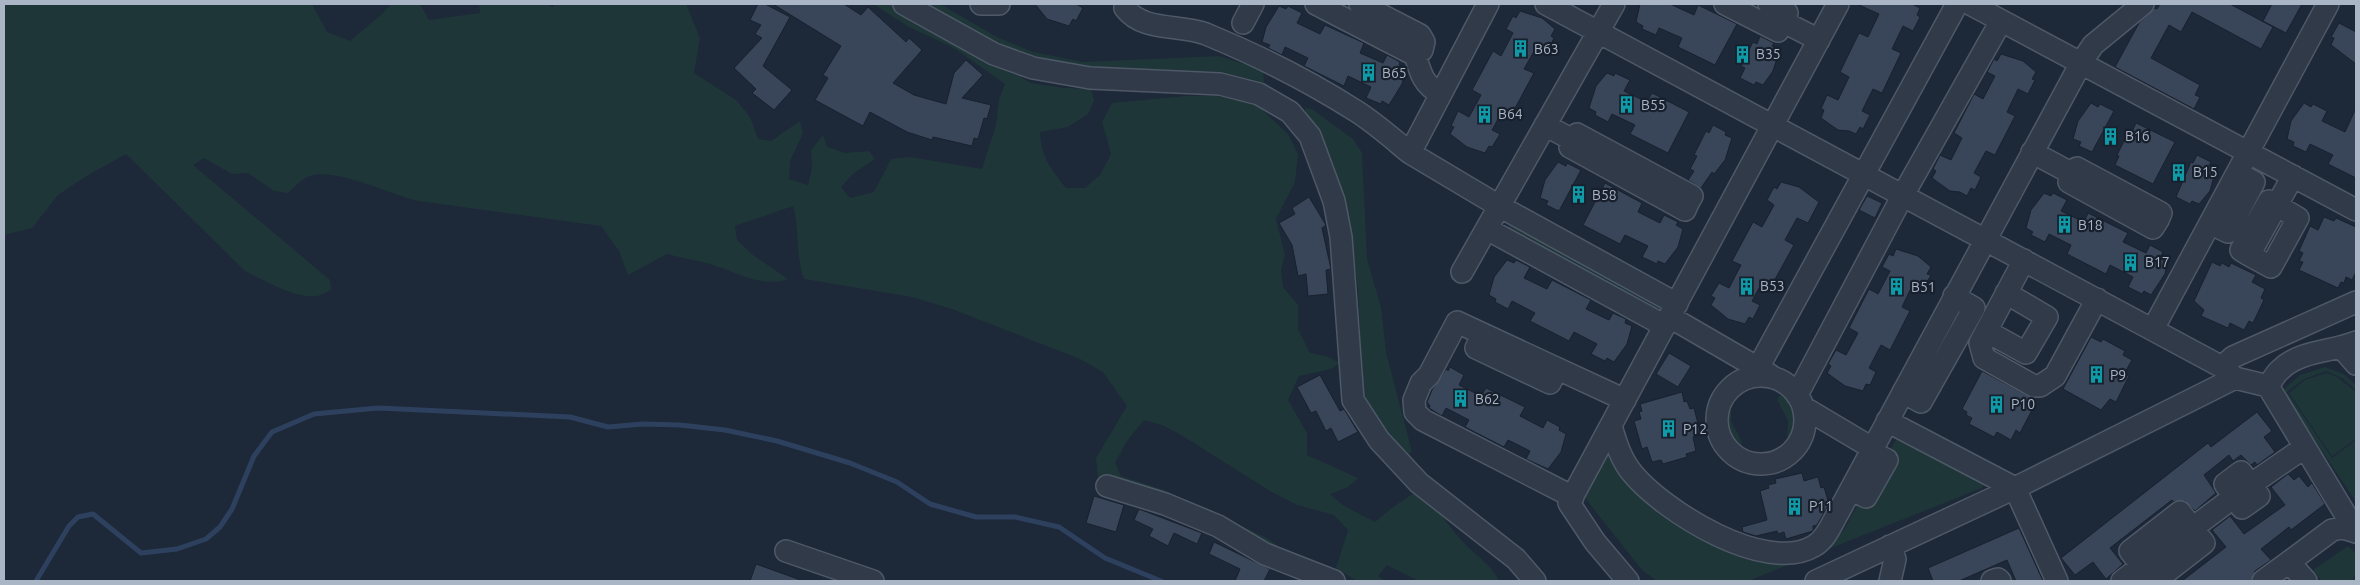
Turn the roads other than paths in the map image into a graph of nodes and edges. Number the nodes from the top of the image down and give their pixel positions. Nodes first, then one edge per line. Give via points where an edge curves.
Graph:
1 (904, 4) edge
2 (981, 4) edge
3 (999, 4) edge
4 (1127, 4) edge
5 (1253, 4) edge
6 (1316, 4) edge
7 (1360, 4) edge
8 (1488, 4) edge
9 (1546, 4) edge
10 (1614, 4) edge
11 (1725, 4) edge
12 (1748, 4) edge
13 (1769, 4) edge
14 (1838, 4) edge
15 (1957, 4) edge
16 (2143, 4) edge
17 (2328, 4) edge
18 (1979, 6) edge
19 (2001, 21) junction
20 (1783, 22) junction
21 (1243, 23) dead end
22 (1598, 31) junction
23 (1819, 40) junction
24 (1415, 54) junction
25 (2081, 63) junction
26 (1441, 94) junction
27 (1545, 125) junction
28 (1773, 125) junction
29 (2032, 152) junction
30 (1410, 153) junction
31 (2248, 153) junction
32 (1864, 174) junction
33 (2293, 176) junction
34 (1903, 195) junction
35 (1688, 203) dead end
36 (1500, 206) junction
37 (2276, 206) junction
38 (2356, 210) edge
39 (2158, 220) dead end
40 (1487, 229) junction
41 (1985, 239) junction
42 (2024, 260) junction
43 (1462, 272) dead end
44 (2006, 293) junction
45 (2097, 299) junction
46 (2356, 302) edge
47 (1670, 316) junction
48 (2153, 329) junction
49 (1986, 331) junction
50 (2349, 345) edge
51 (2253, 349) junction
52 (2356, 364) edge
53 (1758, 368) junction
54 (2228, 373) junction
55 (2274, 378) junction
56 (1777, 379) junction
57 (1625, 400) junction
58 (1800, 401) junction
59 (1887, 421) junction
60 (1611, 426) junction
61 (1836, 428) junction
62 (1802, 434) junction
63 (2305, 447) junction
64 (1872, 450) junction
65 (1107, 486) dead end
66 (2015, 488) junction
67 (1573, 497) junction
68 (2342, 508) junction
69 (2192, 528) junction
70 (2332, 530) junction
71 (2356, 532) edge
72 (1890, 546) junction
73 (786, 551) dead end
74 (2289, 562) junction
75 (2150, 576) edge
76 (873, 581) edge
77 (1334, 581) edge
78 (1535, 581) edge
79 (1628, 581) edge
80 (1816, 581) edge
81 (1890, 581) edge
82 (1992, 581) edge
83 (2000, 581) edge
84 (2057, 581) edge
85 (2122, 581) edge
86 (2264, 581) edge
87 (2306, 581) edge

1 - 78 street via 994,54 1033,68 1090,78 1220,84 1259,94 1290,112 1310,136 1334,201 1341,237 1352,400 1378,440 1419,484 1516,559
2 - 3 street
4 - 30 street via 1125,8 1138,20 1202,33 1322,91 1358,112
5 - 21 street
6 - 24 street
7 - 24 street via 1420,35 1424,46
8 - 26 street
9 - 22 street
10 - 22 street
11 - 20 street via 1778,31
12 - 20 street
13 - 20 street via 1788,13
14 - 23 street
15 - 32 street
16 - 25 street via 2093,45
17 - 31 street
18 - 19 street
19 - 25 street
19 - 34 street
20 - 23 street
22 - 27 street
22 - 28 street
23 - 28 street
24 - 26 street via 1424,80
25 - 29 street
25 - 31 street
26 - 30 street
27 - 35 street via 1573,140 1577,134 1676,187 1692,196
27 - 36 street
28 - 32 street
28 - 47 street
29 - 39 street via 2073,174 2077,168 2161,213
29 - 41 street
30 - 36 street
31 - 33 street
31 - 48 street
32 - 34 street
32 - 53 street
33 - 37 street
33 - 38 street
34 - 41 street
34 - 58 street
36 - 40 street
36 - 47 street
37 - 37 street via 2268,201 2241,250 2271,267 2298,218
40 - 43 street
40 - 47 street
41 - 42 street
41 - 59 street via 1954,296 1974,308 1921,402 1903,392
42 - 44 street
42 - 45 street
44 - 49 street
44 - 49 street via 2046,317 2026,353
45 - 48 street
45 - 49 street via 2055,376 2040,386 2034,386 1984,358 1980,343
46 - 51 street
47 - 53 street
47 - 57 street
48 - 54 street
50 - 52 street
50 - 55 street via 2315,352
51 - 54 street via 2233,357
51 - 55 street
53 - 56 street
54 - 55 street
54 - 66 street
55 - 63 street
56 - 58 street via 1788,385
56 - 62 street via 1757,376 1732,387 1718,409 1720,436 1726,448 1736,456 1762,464 1775,462 1787,455
57 - 60 street
57 - 67 street via 1557,369 1550,383 1476,348 1483,334 1457,322 1430,375 1421,384 1414,400 1415,412 1423,420
58 - 61 street
58 - 62 street via 1805,421
59 - 64 street
59 - 66 street
60 - 64 street via 1622,459 1632,474 1660,500 1718,534 1762,551 1781,554 1800,552 1825,536
60 - 67 street
61 - 62 street via 1819,427
61 - 64 street
63 - 68 street
63 - 69 street
65 - 77 street via 1165,504 1218,526 1265,554
66 - 72 street
66 - 84 street
67 - 79 street via 1569,503 1594,542
68 - 70 street
68 - 71 street
69 - 75 street via 2204,543
69 - 75 street via 2180,512 2130,551
70 - 71 street via 2343,528
70 - 74 street
72 - 80 street
72 - 81 street via 1895,559
73 - 76 street
74 - 86 street
74 - 87 street
75 - 85 street
82 - 83 street

